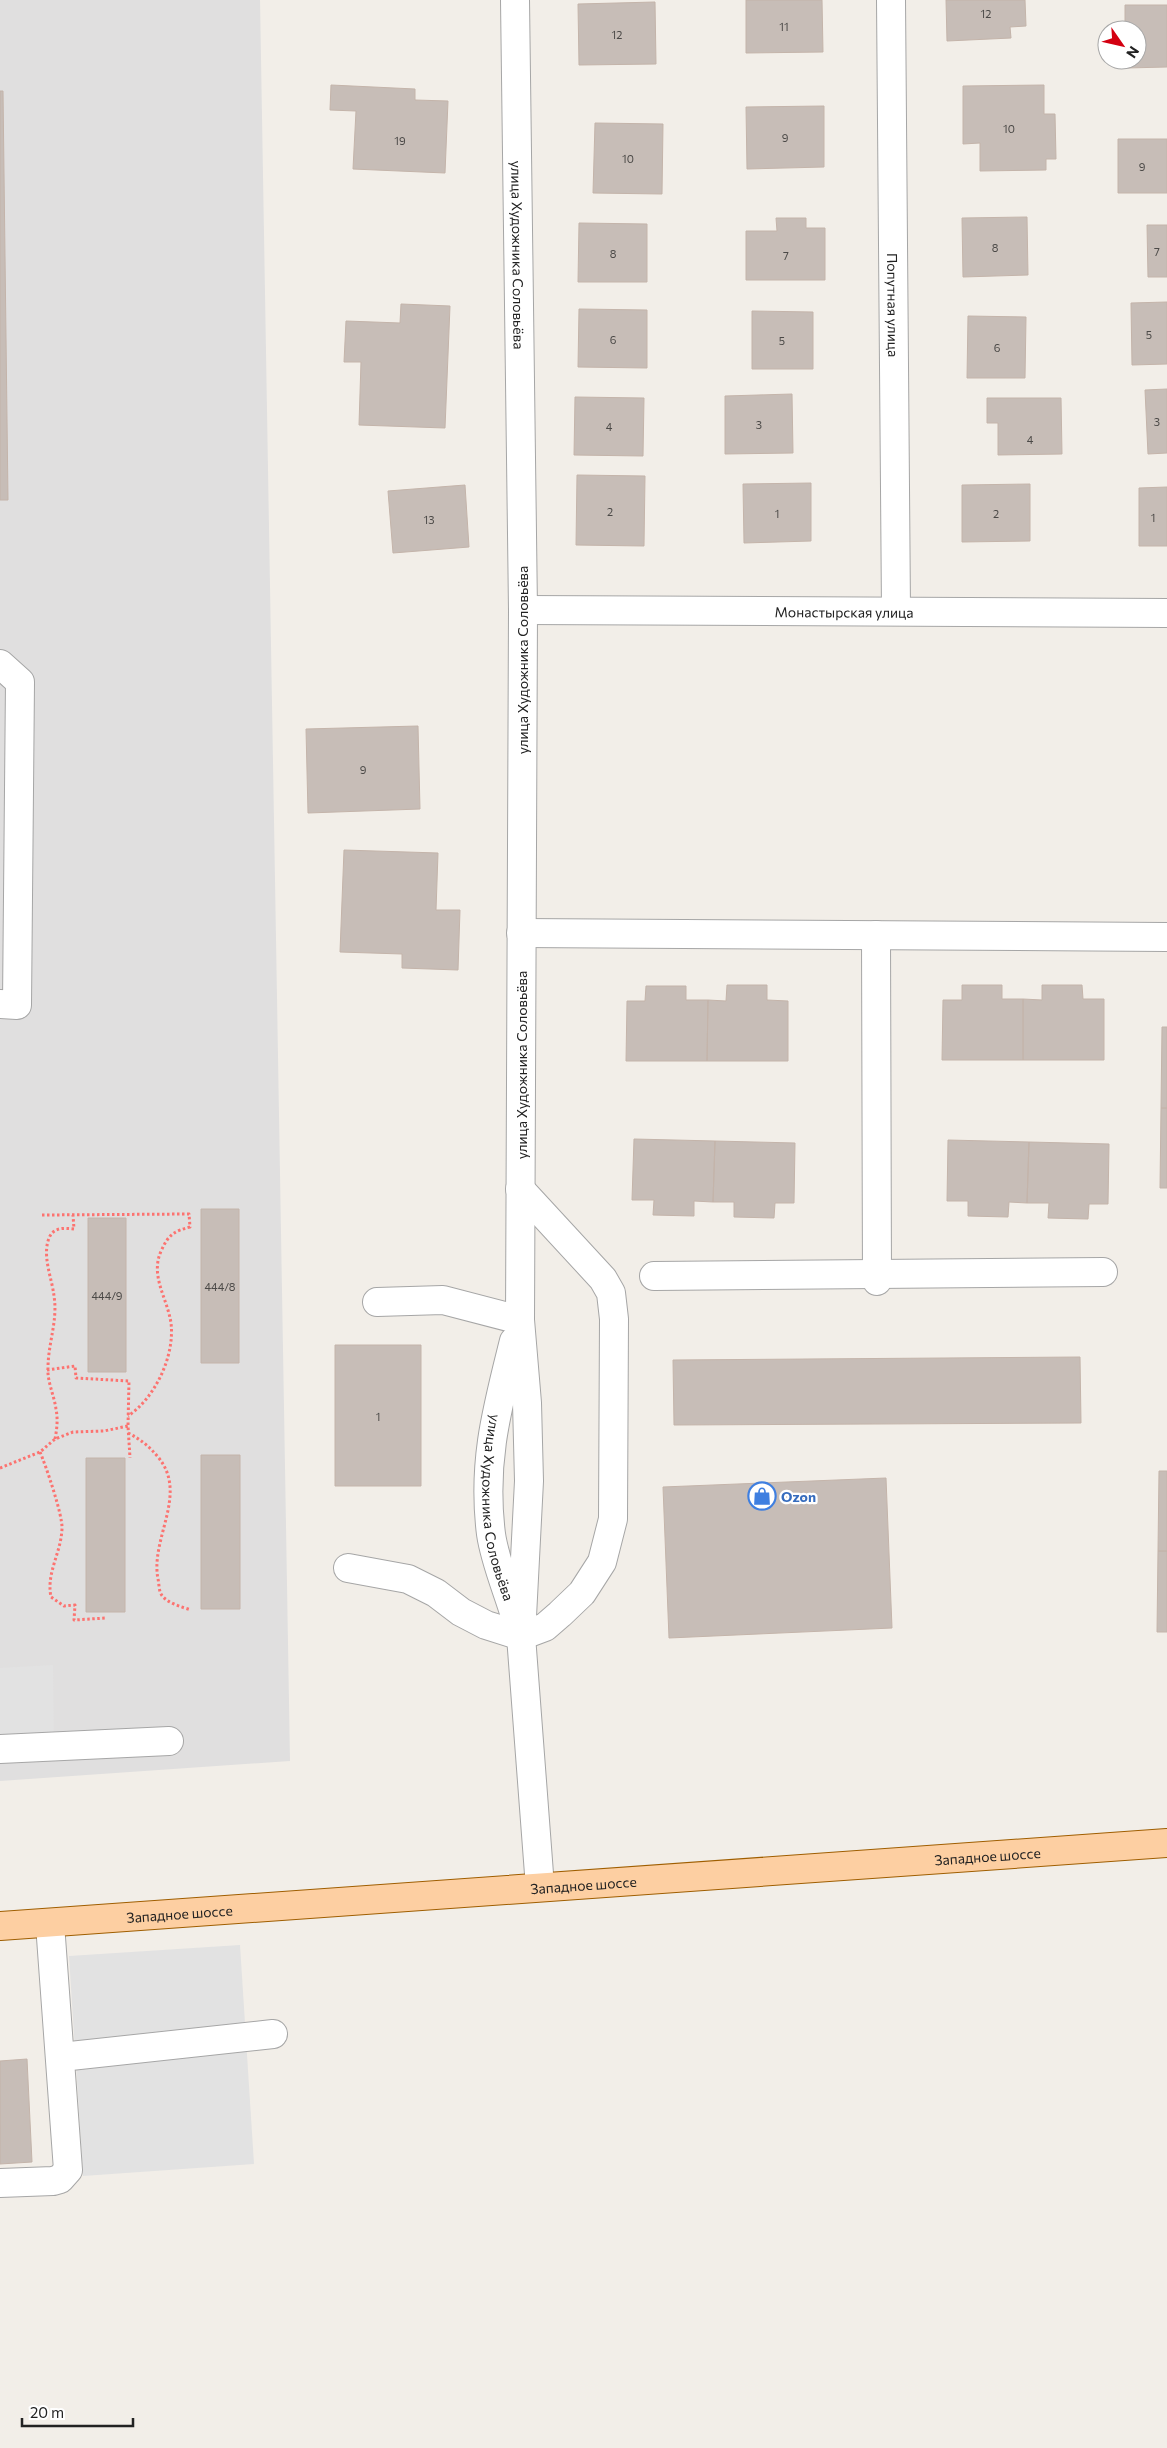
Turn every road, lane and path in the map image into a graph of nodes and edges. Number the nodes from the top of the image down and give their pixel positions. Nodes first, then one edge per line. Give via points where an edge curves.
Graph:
1 (515, 0) edge
2 (891, 0) edge
3 (523, 610) junction
4 (896, 610) junction
5 (1167, 613) edge
6 (0, 664) edge
7 (521, 933) junction
8 (876, 935) junction
9 (1167, 937) edge
10 (0, 1004) edge
11 (520, 1189) junction
12 (42, 1215) dead end
13 (73, 1215) junction
14 (1103, 1272) dead end
15 (654, 1276) dead end
16 (877, 1277) junction
17 (377, 1302) dead end
18 (520, 1320) junction
19 (47, 1370) junction
20 (128, 1416) junction
21 (128, 1426) junction
22 (128, 1433) junction
23 (55, 1439) junction
24 (40, 1452) junction
25 (130, 1458) dead end
26 (0, 1468) edge
27 (348, 1568) dead end
28 (191, 1610) dead end
29 (106, 1618) dead end
30 (521, 1636) junction
31 (168, 1741) dead end
32 (0, 1749) edge
33 (1167, 1843) edge
34 (540, 1887) junction
35 (50, 1924) junction
36 (0, 1926) edge
37 (273, 2034) dead end
38 (61, 2057) junction
39 (0, 2182) edge

1 - 3 street, улица Художника Соловьёва
2 - 4 street, Попутная улица
3 - 4 street, Монастырская улица
3 - 7 street, улица Художника Соловьёва
4 - 5 street, Монастырская улица
6 - 10 street via 20,682 17,1005
7 - 8 street
7 - 11 street, улица Художника Соловьёва
8 - 9 street
8 - 16 street
11 - 18 street, улица Художника Соловьёва
11 - 30 street via 603,1279 611,1293 614,1319 613,1519 602,1562 582,1593 545,1627
12 - 13 path
13 - 19 path via 74,1229 54,1231 47,1249 55,1319
13 - 20 path via 189,1214 190,1227 173,1232 167,1238 157,1266 160,1292 171,1323 171,1341 164,1368 141,1408
14 - 16 street
15 - 16 street
17 - 18 street via 443,1300
18 - 30 street, улица Художника Соловьёва via 529,1481
18 - 30 street, улица Художника Соловьёва via 493,1427 488,1482 492,1536
19 - 20 path via 75,1366 76,1378 129,1381
19 - 23 path via 58,1421
20 - 21 path
21 - 22 path
21 - 23 path via 73,1432
22 - 25 path
22 - 28 path via 151,1449 167,1472 171,1488 170,1506 160,1543 157,1574 161,1594
23 - 24 path
24 - 26 path
24 - 29 path via 62,1528 49,1587 51,1597 64,1606 75,1605 74,1620
27 - 30 street via 408,1579 436,1593 477,1621
30 - 34 street, улица Художника Соловьёва
31 - 32 street
33 - 34 main road, Западное шоссе
34 - 35 main road, Западное шоссе
35 - 36 main road, Западное шоссе
35 - 38 street
37 - 38 street
38 - 39 street via 68,2170 60,2179 52,2181

